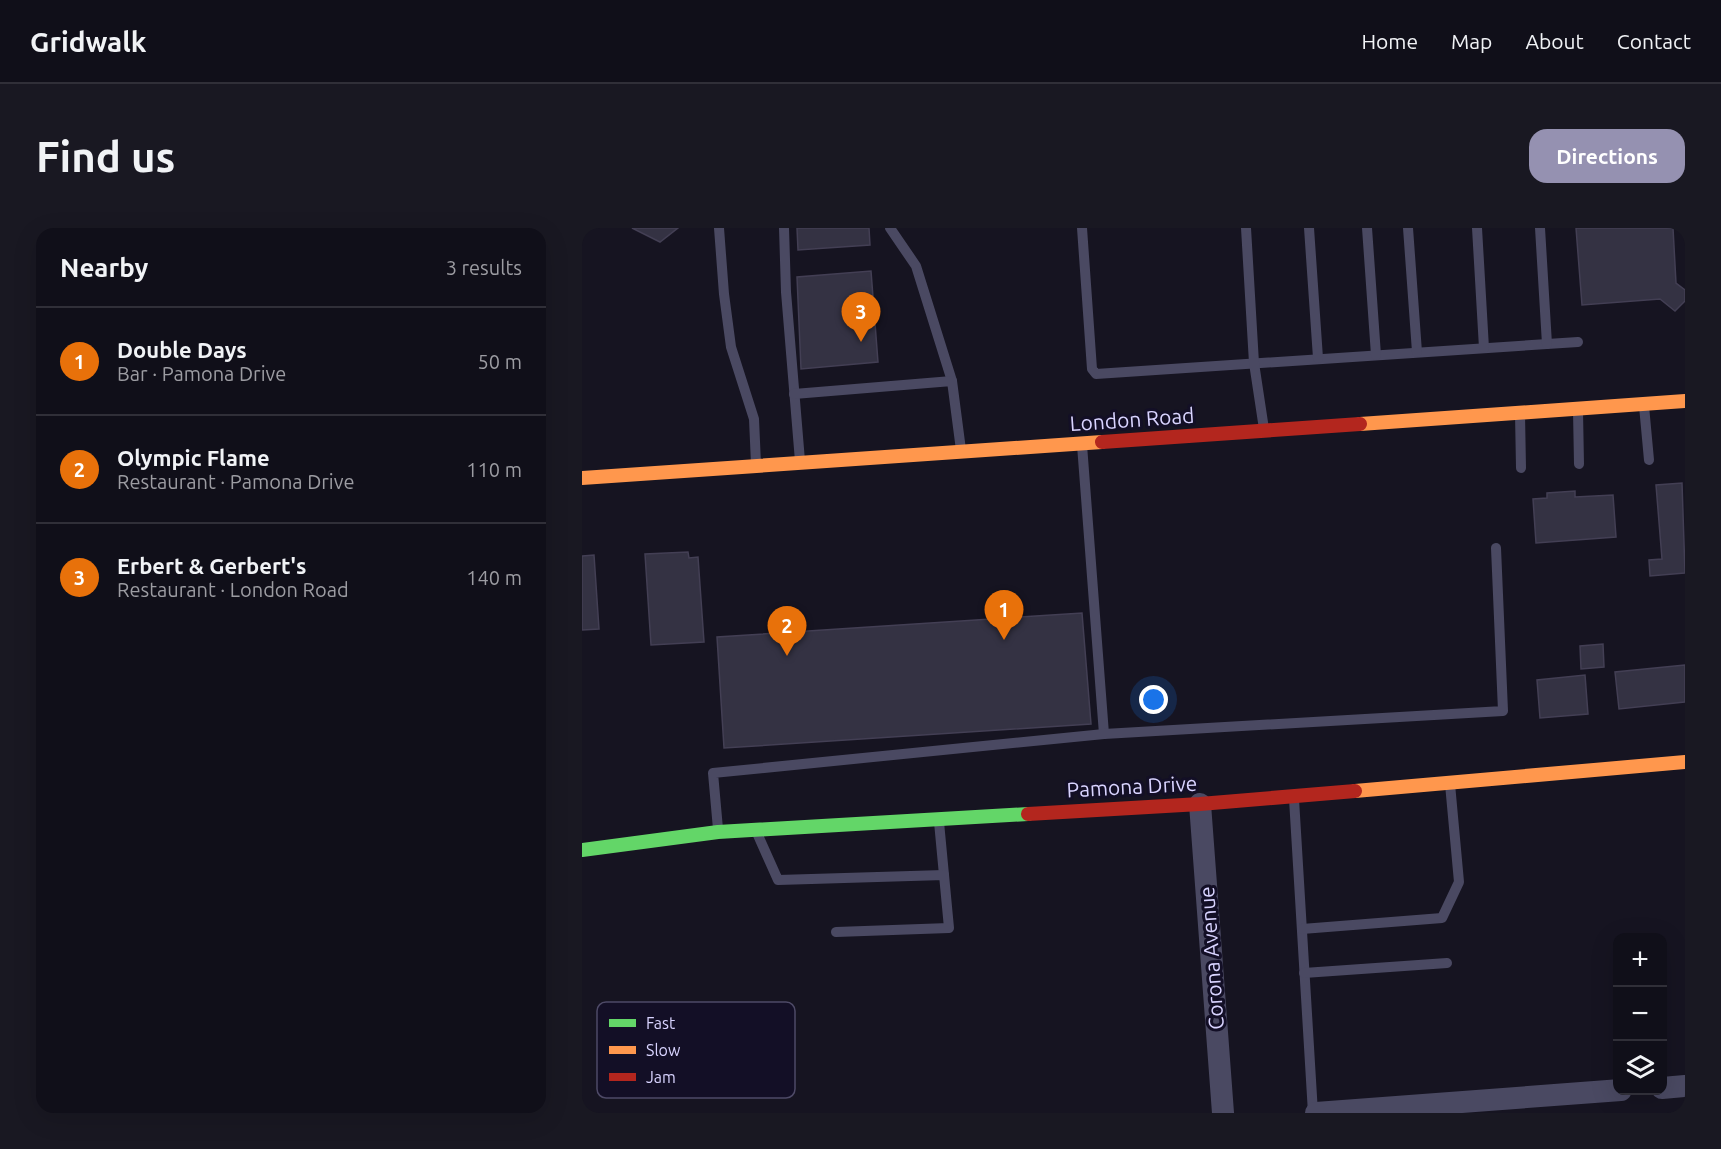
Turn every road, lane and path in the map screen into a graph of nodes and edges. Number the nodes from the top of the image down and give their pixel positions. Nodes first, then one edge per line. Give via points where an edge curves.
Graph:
1 (784, 228) edge
2 (890, 228) edge
3 (1082, 228) edge
4 (1246, 228) edge
5 (1309, 228) edge
6 (1367, 228) edge
7 (1408, 228) edge
8 (1477, 228) edge
9 (1540, 228) edge
10 (721, 229) edge
11 (1578, 342) dead end
12 (1547, 344) junction
13 (1484, 348) junction
14 (1417, 352) junction
15 (1376, 355) junction
16 (1318, 358) junction
17 (1254, 363) junction
18 (952, 381) junction
19 (794, 394) junction
20 (1685, 401) edge
21 (1644, 404) junction
22 (1578, 409) junction
23 (1520, 413) junction
24 (1264, 432) junction
25 (1082, 445) junction
26 (961, 453) junction
27 (1649, 460) dead end
28 (1580, 464) dead end
29 (800, 465) junction
30 (756, 468) junction
31 (1521, 468) dead end
32 (582, 478) edge
33 (1496, 548) dead end
34 (1104, 734) junction
35 (1685, 762) edge
36 (1450, 783) junction
37 (1293, 796) junction
38 (1200, 804) junction
39 (939, 819) junction
40 (756, 830) junction
41 (718, 832) junction
42 (582, 850) edge
43 (944, 875) junction
44 (1302, 929) junction
45 (836, 932) dead end
46 (1447, 963) dead end
47 (1304, 973) junction
48 (1685, 1086) edge
49 (1667, 1088) edge
50 (1613, 1091) edge
51 (1491, 1106) edge
52 (1223, 1113) edge
53 (1315, 1113) edge
54 (1327, 1113) edge

1 - 19 lane
2 - 18 lane via 916,266
3 - 17 lane via 1092,369 1096,374
4 - 17 lane
5 - 16 lane
6 - 15 lane
7 - 14 lane
8 - 13 lane
9 - 12 lane
10 - 30 lane via 731,347 754,420
11 - 12 lane
12 - 13 lane
13 - 14 lane
14 - 15 lane
15 - 16 lane
16 - 17 lane
17 - 24 lane
18 - 19 lane
18 - 26 lane
19 - 29 lane
20 - 21 street, London Road
21 - 22 street, London Road
21 - 27 lane
22 - 23 street, London Road
22 - 28 lane
23 - 24 street, London Road
23 - 31 lane
24 - 25 street, London Road
25 - 26 street, London Road
25 - 34 lane
26 - 29 street, London Road
29 - 30 street, London Road
30 - 32 street, London Road
33 - 34 lane via 1503,711
34 - 41 lane via 714,773
35 - 36 street, Pamona Drive
36 - 37 street, Pamona Drive
36 - 44 lane via 1459,882 1442,918
37 - 38 street, Pamona Drive
37 - 44 lane
38 - 39 street, Pamona Drive
38 - 52 street, Corona Avenue
39 - 40 street, Pamona Drive
39 - 43 lane
40 - 41 street, Pamona Drive
40 - 43 lane via 778,880
41 - 42 street, Pamona Drive
43 - 45 lane via 949,928
44 - 47 lane
46 - 47 lane
47 - 53 lane
48 - 49 street
50 - 51 street
51 - 54 street
53 - 54 street

